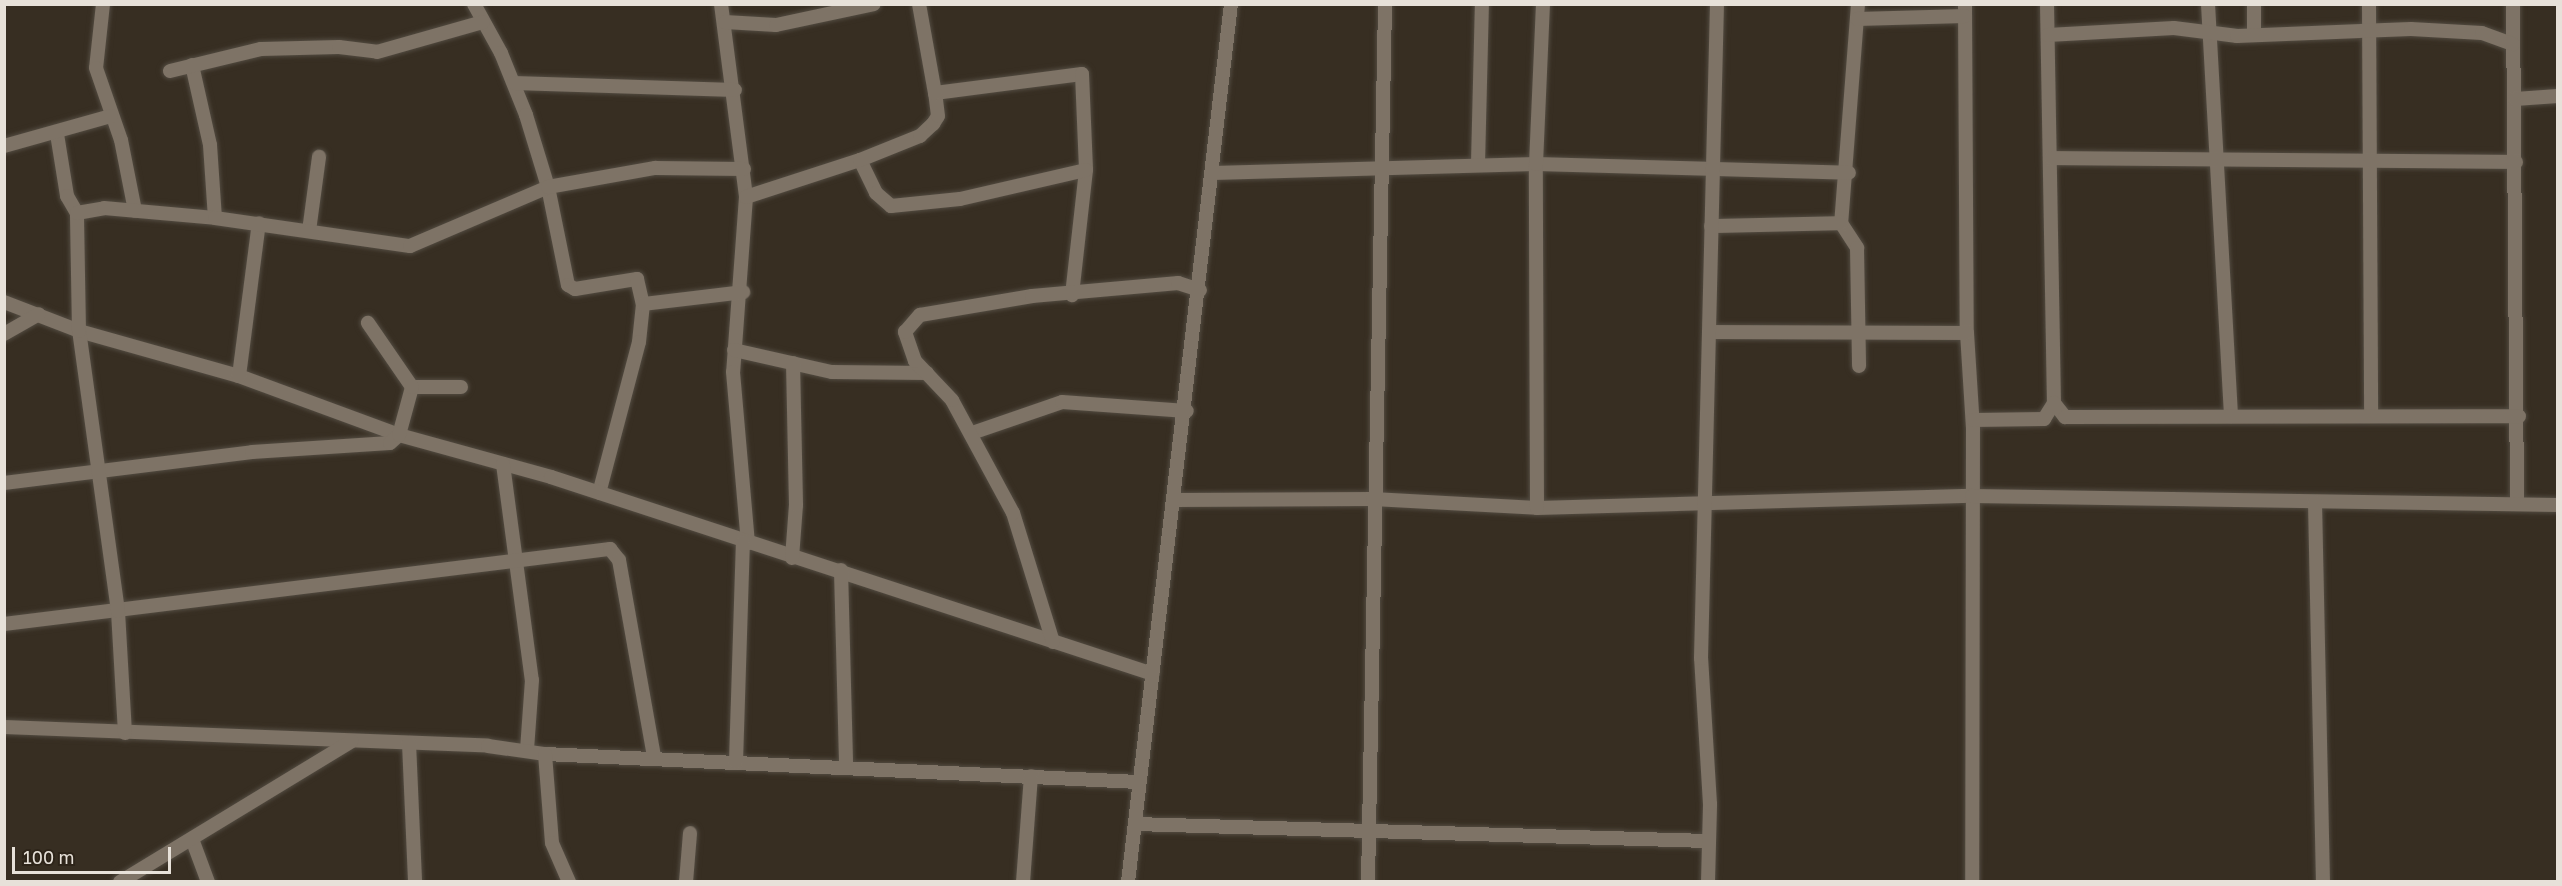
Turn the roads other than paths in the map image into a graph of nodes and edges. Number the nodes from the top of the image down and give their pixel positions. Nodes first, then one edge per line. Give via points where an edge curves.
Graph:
1 (103, 4) edge
2 (474, 4) edge
3 (721, 4) edge
4 (874, 4) edge
5 (919, 4) edge
6 (1231, 4) edge
7 (1385, 4) edge
8 (1482, 4) edge
9 (1543, 4) edge
10 (1717, 4) edge
11 (1858, 4) edge
12 (2047, 4) edge
13 (2208, 4) edge
14 (2254, 4) edge
15 (2369, 4) edge
16 (2513, 4) edge
17 (1965, 10) edge
18 (1857, 19) junction
19 (483, 22) junction
20 (725, 22) junction
21 (2370, 31) junction
22 (2210, 32) junction
23 (2254, 34) junction
24 (2048, 35) junction
25 (2513, 44) junction
26 (192, 64) junction
27 (170, 71) dead end
28 (514, 83) junction
29 (735, 90) junction
30 (935, 93) junction
31 (2558, 96) edge
32 (2515, 99) junction
33 (111, 116) junction
34 (57, 134) junction
35 (4, 146) edge
36 (319, 157) dead end
37 (2051, 158) junction
38 (860, 160) junction
39 (2213, 160) junction
40 (2371, 161) junction
41 (2516, 162) junction
42 (1478, 164) junction
43 (1536, 164) junction
44 (1381, 166) junction
45 (1712, 167) junction
46 (744, 169) junction
47 (1086, 170) junction
48 (1213, 173) junction
49 (1849, 173) junction
50 (548, 187) junction
51 (746, 197) junction
52 (135, 211) junction
53 (77, 213) junction
54 (215, 218) junction
55 (259, 223) junction
56 (1841, 223) junction
57 (1711, 226) junction
58 (309, 231) junction
59 (1200, 290) junction
60 (743, 292) junction
61 (1072, 295) junction
62 (4, 302) edge
63 (643, 304) junction
64 (39, 314) junction
65 (368, 322) dead end
66 (79, 331) junction
67 (1860, 331) junction
68 (1708, 332) junction
69 (1967, 333) junction
70 (4, 334) edge
71 (734, 350) junction
72 (793, 363) junction
73 (1859, 366) dead end
74 (927, 373) junction
75 (239, 376) junction
76 (412, 387) junction
77 (461, 387) dead end
78 (2054, 403) junction
79 (1187, 411) junction
80 (2371, 413) junction
81 (2231, 416) junction
82 (2519, 416) junction
83 (1972, 420) junction
84 (972, 433) junction
85 (399, 435) junction
86 (503, 464) junction
87 (101, 472) junction
88 (4, 483) edge
89 (599, 493) junction
90 (1972, 496) junction
91 (1373, 499) junction
92 (1175, 500) junction
93 (1703, 502) junction
94 (2315, 502) junction
95 (2517, 504) junction
96 (2558, 505) edge
97 (1537, 508) junction
98 (745, 543) junction
99 (515, 558) junction
100 (792, 558) junction
101 (841, 570) junction
102 (118, 611) junction
103 (4, 624) edge
104 (1053, 642) junction
105 (1153, 674) junction
106 (4, 727) edge
107 (125, 733) junction
108 (352, 741) junction
109 (409, 743) junction
110 (527, 748) junction
111 (545, 754) junction
112 (654, 756) junction
113 (736, 762) junction
114 (846, 766) junction
115 (1031, 776) junction
116 (1139, 782) junction
117 (1135, 824) junction
118 (1369, 830) junction
119 (690, 833) dead end
120 (192, 840) junction
121 (1709, 841) junction
122 (120, 882) edge
123 (208, 882) edge
124 (415, 882) edge
125 (569, 882) edge
126 (686, 882) edge
127 (1023, 882) edge
128 (1128, 882) edge
129 (1368, 882) edge
130 (1708, 882) edge
131 (1972, 882) edge
132 (2323, 882) edge

1 - 33 street via 96,68
2 - 19 street
3 - 20 street
4 - 20 street via 776,25
5 - 30 street
6 - 48 street
7 - 44 street
8 - 42 street
9 - 43 street
10 - 45 street
11 - 18 street
12 - 24 street
13 - 22 street
14 - 23 street
15 - 21 street
16 - 25 street
17 - 18 street
17 - 69 street
18 - 49 street
19 - 26 street via 377,52 339,47 261,49
19 - 28 street
20 - 29 street
21 - 23 street
21 - 25 street via 2456,30
21 - 40 street
22 - 23 street
22 - 24 street via 2174,28
22 - 39 street
24 - 37 street
25 - 32 street
26 - 27 street
26 - 54 street via 210,145
28 - 29 street
28 - 50 street
29 - 46 street
30 - 38 street via 938,116 920,136
30 - 47 street via 1080,72
31 - 32 street
32 - 41 street
33 - 34 street
33 - 52 street
34 - 35 street via 46,132
34 - 53 street via 67,196
36 - 58 street
37 - 39 street
37 - 78 street
38 - 47 street via 876,192 891,206 960,199
38 - 51 street
39 - 40 street
39 - 81 street via 2224,249
40 - 41 street
40 - 80 street
41 - 82 street
42 - 43 street
42 - 44 street
43 - 45 street
43 - 97 street
44 - 48 street
44 - 91 street
45 - 49 street
45 - 57 street
46 - 50 street via 655,168
46 - 51 street
47 - 61 street
48 - 59 street
49 - 56 street
50 - 58 street via 426,243 391,246
50 - 63 street via 568,285 575,289 635,277
51 - 60 street
52 - 53 street via 84,208
52 - 54 street
53 - 66 street
54 - 55 street
55 - 58 street
55 - 75 street
56 - 57 street
56 - 67 street via 1857,248
57 - 68 street
59 - 61 street via 1178,283
59 - 79 street
60 - 63 street
60 - 71 street
61 - 74 street via 1032,296 920,315 909,322 905,343
62 - 64 street
63 - 89 street via 630,385
64 - 66 street
64 - 70 street
65 - 76 street
66 - 75 street
66 - 87 street
67 - 68 street
67 - 69 street
67 - 73 street
68 - 93 street
69 - 83 street
71 - 72 street
71 - 98 street
72 - 74 street via 868,376
72 - 100 street via 796,505
74 - 84 street
75 - 85 street
76 - 77 street
76 - 85 street
78 - 81 street via 2065,417
78 - 83 street via 2044,419
79 - 84 street via 1062,402
79 - 92 street
80 - 81 street
80 - 82 street
82 - 95 street
83 - 90 street
84 - 104 street via 1025,542
85 - 86 street
85 - 87 street via 390,443 252,452
86 - 89 street
86 - 99 street
87 - 88 street
87 - 102 street
89 - 98 street
90 - 93 street
90 - 94 street
90 - 131 street
91 - 92 street
91 - 97 street
91 - 118 street
92 - 105 street
93 - 97 street
93 - 121 street via 1701,658
94 - 95 street
94 - 132 street
95 - 96 street
98 - 100 street
98 - 113 street
99 - 102 street
99 - 110 street via 532,680
99 - 112 street via 599,549 616,552
100 - 101 street
101 - 104 street
101 - 114 street
102 - 103 street
102 - 107 street
104 - 105 street
105 - 116 street
106 - 107 street
107 - 108 street
108 - 109 street
108 - 120 street
109 - 110 street
109 - 124 street
110 - 111 street
111 - 112 street
111 - 125 street via 552,843
112 - 113 street
113 - 114 street
114 - 115 street
115 - 116 street
115 - 127 street
116 - 117 street
117 - 118 street
117 - 128 street
118 - 121 street
118 - 129 street
119 - 126 street
120 - 122 street
120 - 123 street
121 - 130 street

